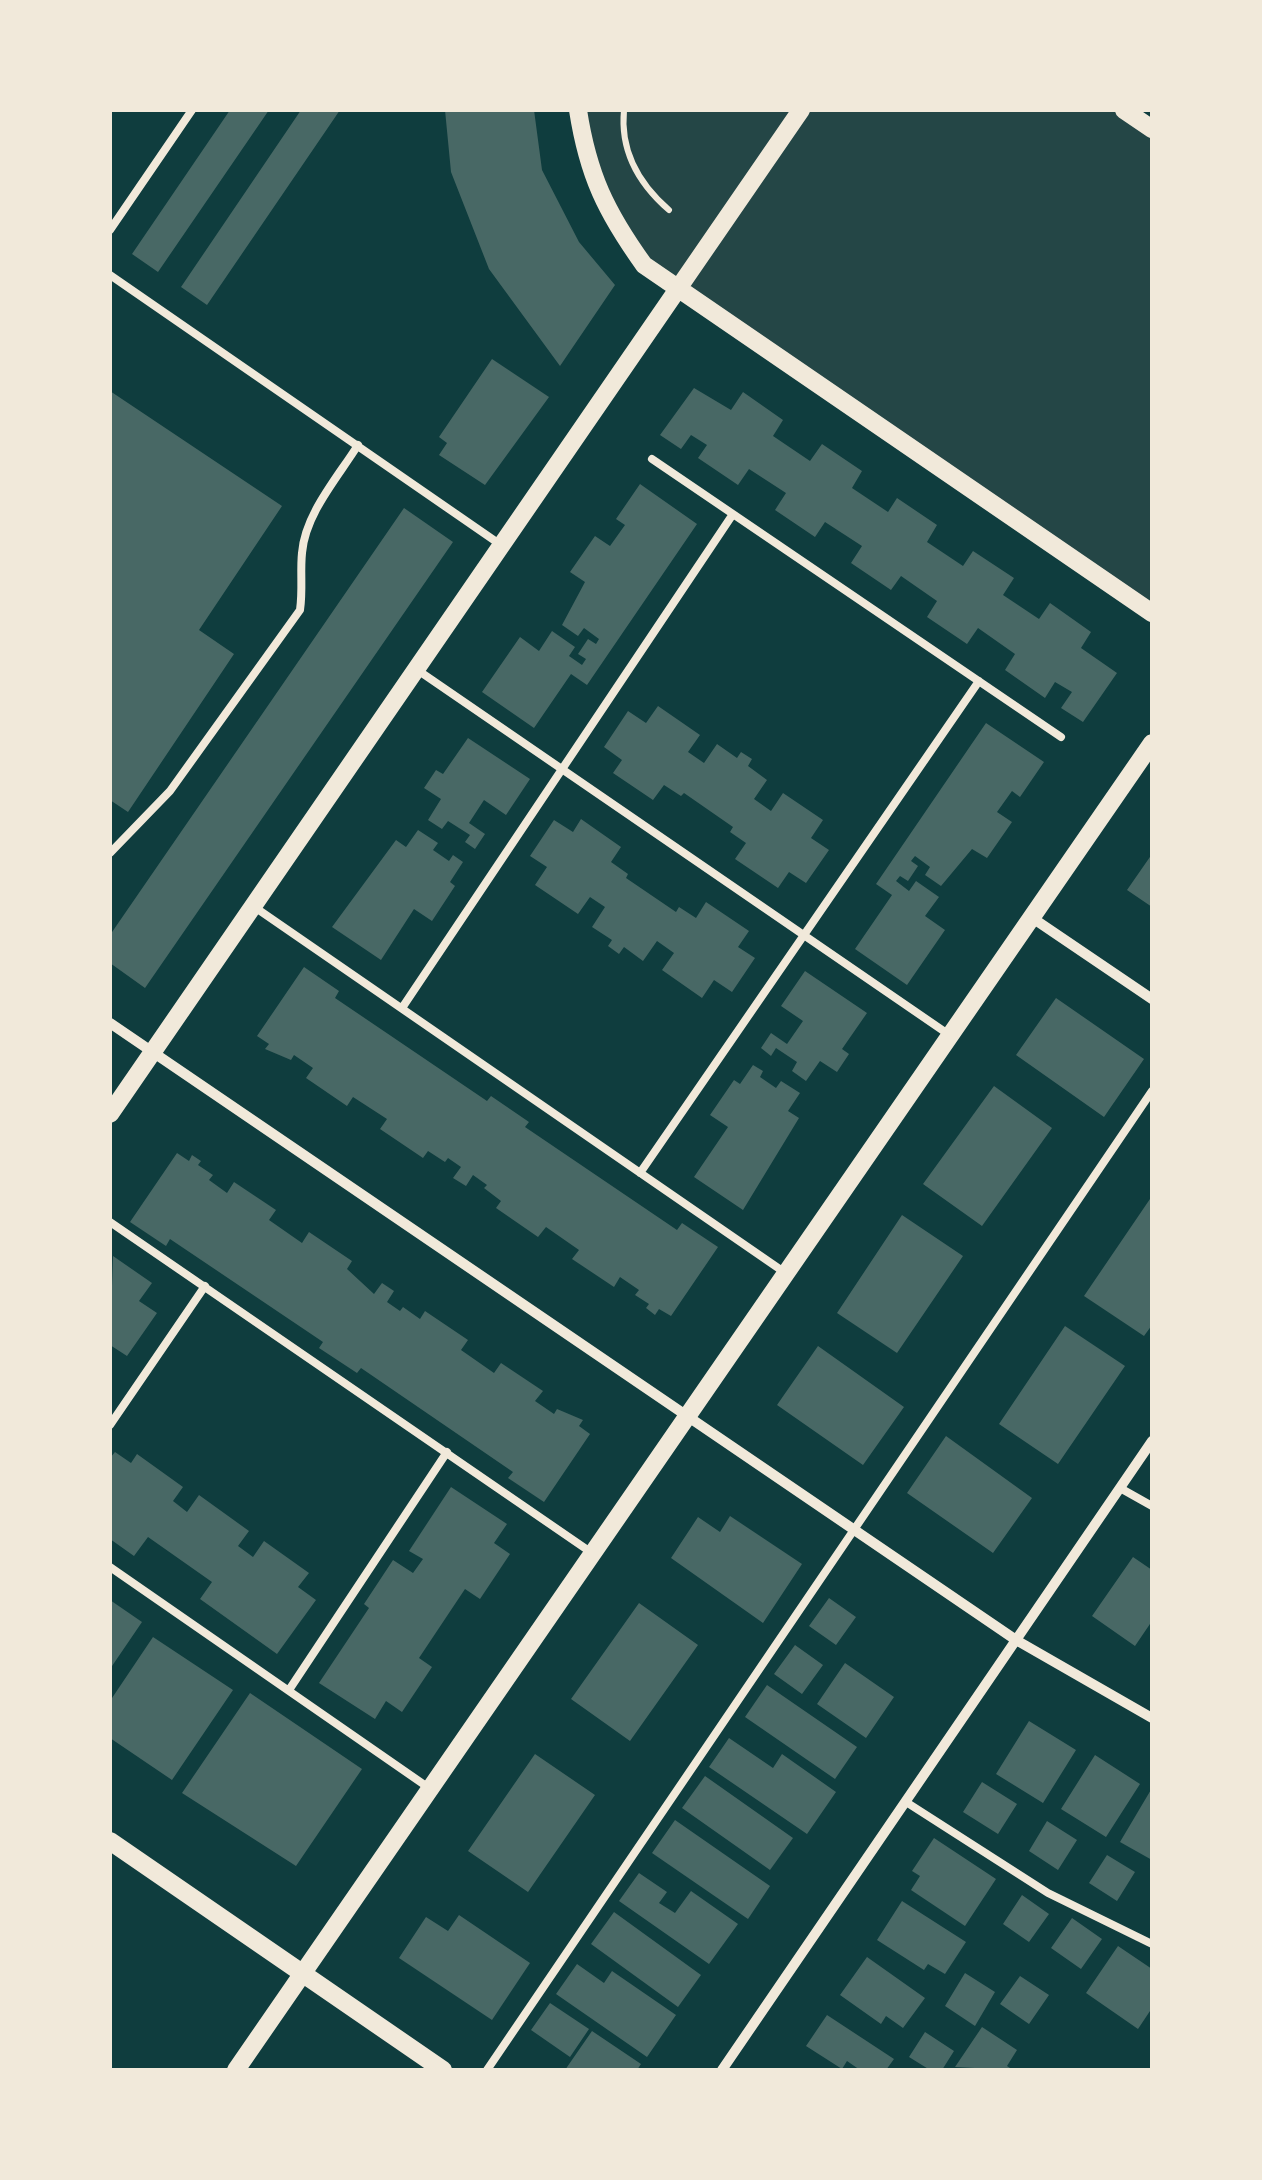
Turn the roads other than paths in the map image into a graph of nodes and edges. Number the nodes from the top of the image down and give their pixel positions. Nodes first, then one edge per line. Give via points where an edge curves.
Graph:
1 (192, 110) edge
2 (578, 110) edge
3 (802, 110) edge
4 (1124, 110) edge
5 (1152, 129) edge
6 (110, 230) edge
7 (110, 275) edge
8 (679, 290) junction
9 (358, 445) junction
10 (652, 459) dead end
11 (733, 514) junction
12 (501, 545) junction
13 (1152, 613) edge
14 (416, 669) junction
15 (979, 681) junction
16 (1060, 737) dead end
17 (1152, 743) edge
18 (561, 770) junction
19 (110, 852) edge
20 (253, 906) junction
21 (1031, 917) junction
22 (807, 937) junction
23 (1152, 999) edge
24 (402, 1008) junction
25 (110, 1023) edge
26 (950, 1035) junction
27 (152, 1052) junction
28 (1152, 1091) edge
29 (110, 1114) edge
30 (640, 1173) junction
31 (110, 1222) edge
32 (785, 1273) junction
33 (205, 1286) junction
34 (685, 1417) junction
35 (110, 1425) edge
36 (1152, 1441) edge
37 (447, 1452) junction
38 (1120, 1488) junction
39 (1152, 1506) edge
40 (852, 1530) junction
41 (592, 1553) junction
42 (110, 1567) edge
43 (1016, 1640) junction
44 (289, 1690) junction
45 (1152, 1718) edge
46 (429, 1788) junction
47 (906, 1802) junction
48 (110, 1841) edge
49 (1152, 1944) edge
50 (302, 1973) junction
51 (236, 2070) edge
52 (443, 2070) edge
53 (486, 2070) edge
54 (722, 2070) edge

1 - 6 lane
2 - 8 street via 586,163 609,216 644,265
3 - 8 street
4 - 5 street
7 - 9 lane
8 - 12 street
8 - 13 street
9 - 12 lane
9 - 19 lane via 312,517 302,553 300,610 170,790
10 - 11 lane
11 - 15 lane
11 - 18 lane
12 - 14 street
14 - 18 lane
14 - 20 street
15 - 16 lane
15 - 22 lane
17 - 21 street
18 - 22 lane
18 - 24 lane
20 - 24 lane
20 - 27 street
21 - 23 street
21 - 26 street
22 - 26 lane
22 - 30 lane
24 - 30 lane
25 - 27 street
26 - 32 street
27 - 29 street
27 - 34 street
28 - 40 lane
30 - 32 lane
31 - 33 lane
32 - 34 street
33 - 35 lane
33 - 37 lane
34 - 40 street
34 - 41 street
36 - 38 street
37 - 41 lane
37 - 44 lane
38 - 39 lane
38 - 43 street
40 - 43 street
40 - 53 lane
41 - 46 street
42 - 44 lane
43 - 45 street
43 - 47 street
44 - 46 lane
46 - 50 street
47 - 49 lane via 1048,1893
47 - 54 street
48 - 50 street
50 - 51 street
50 - 52 street

